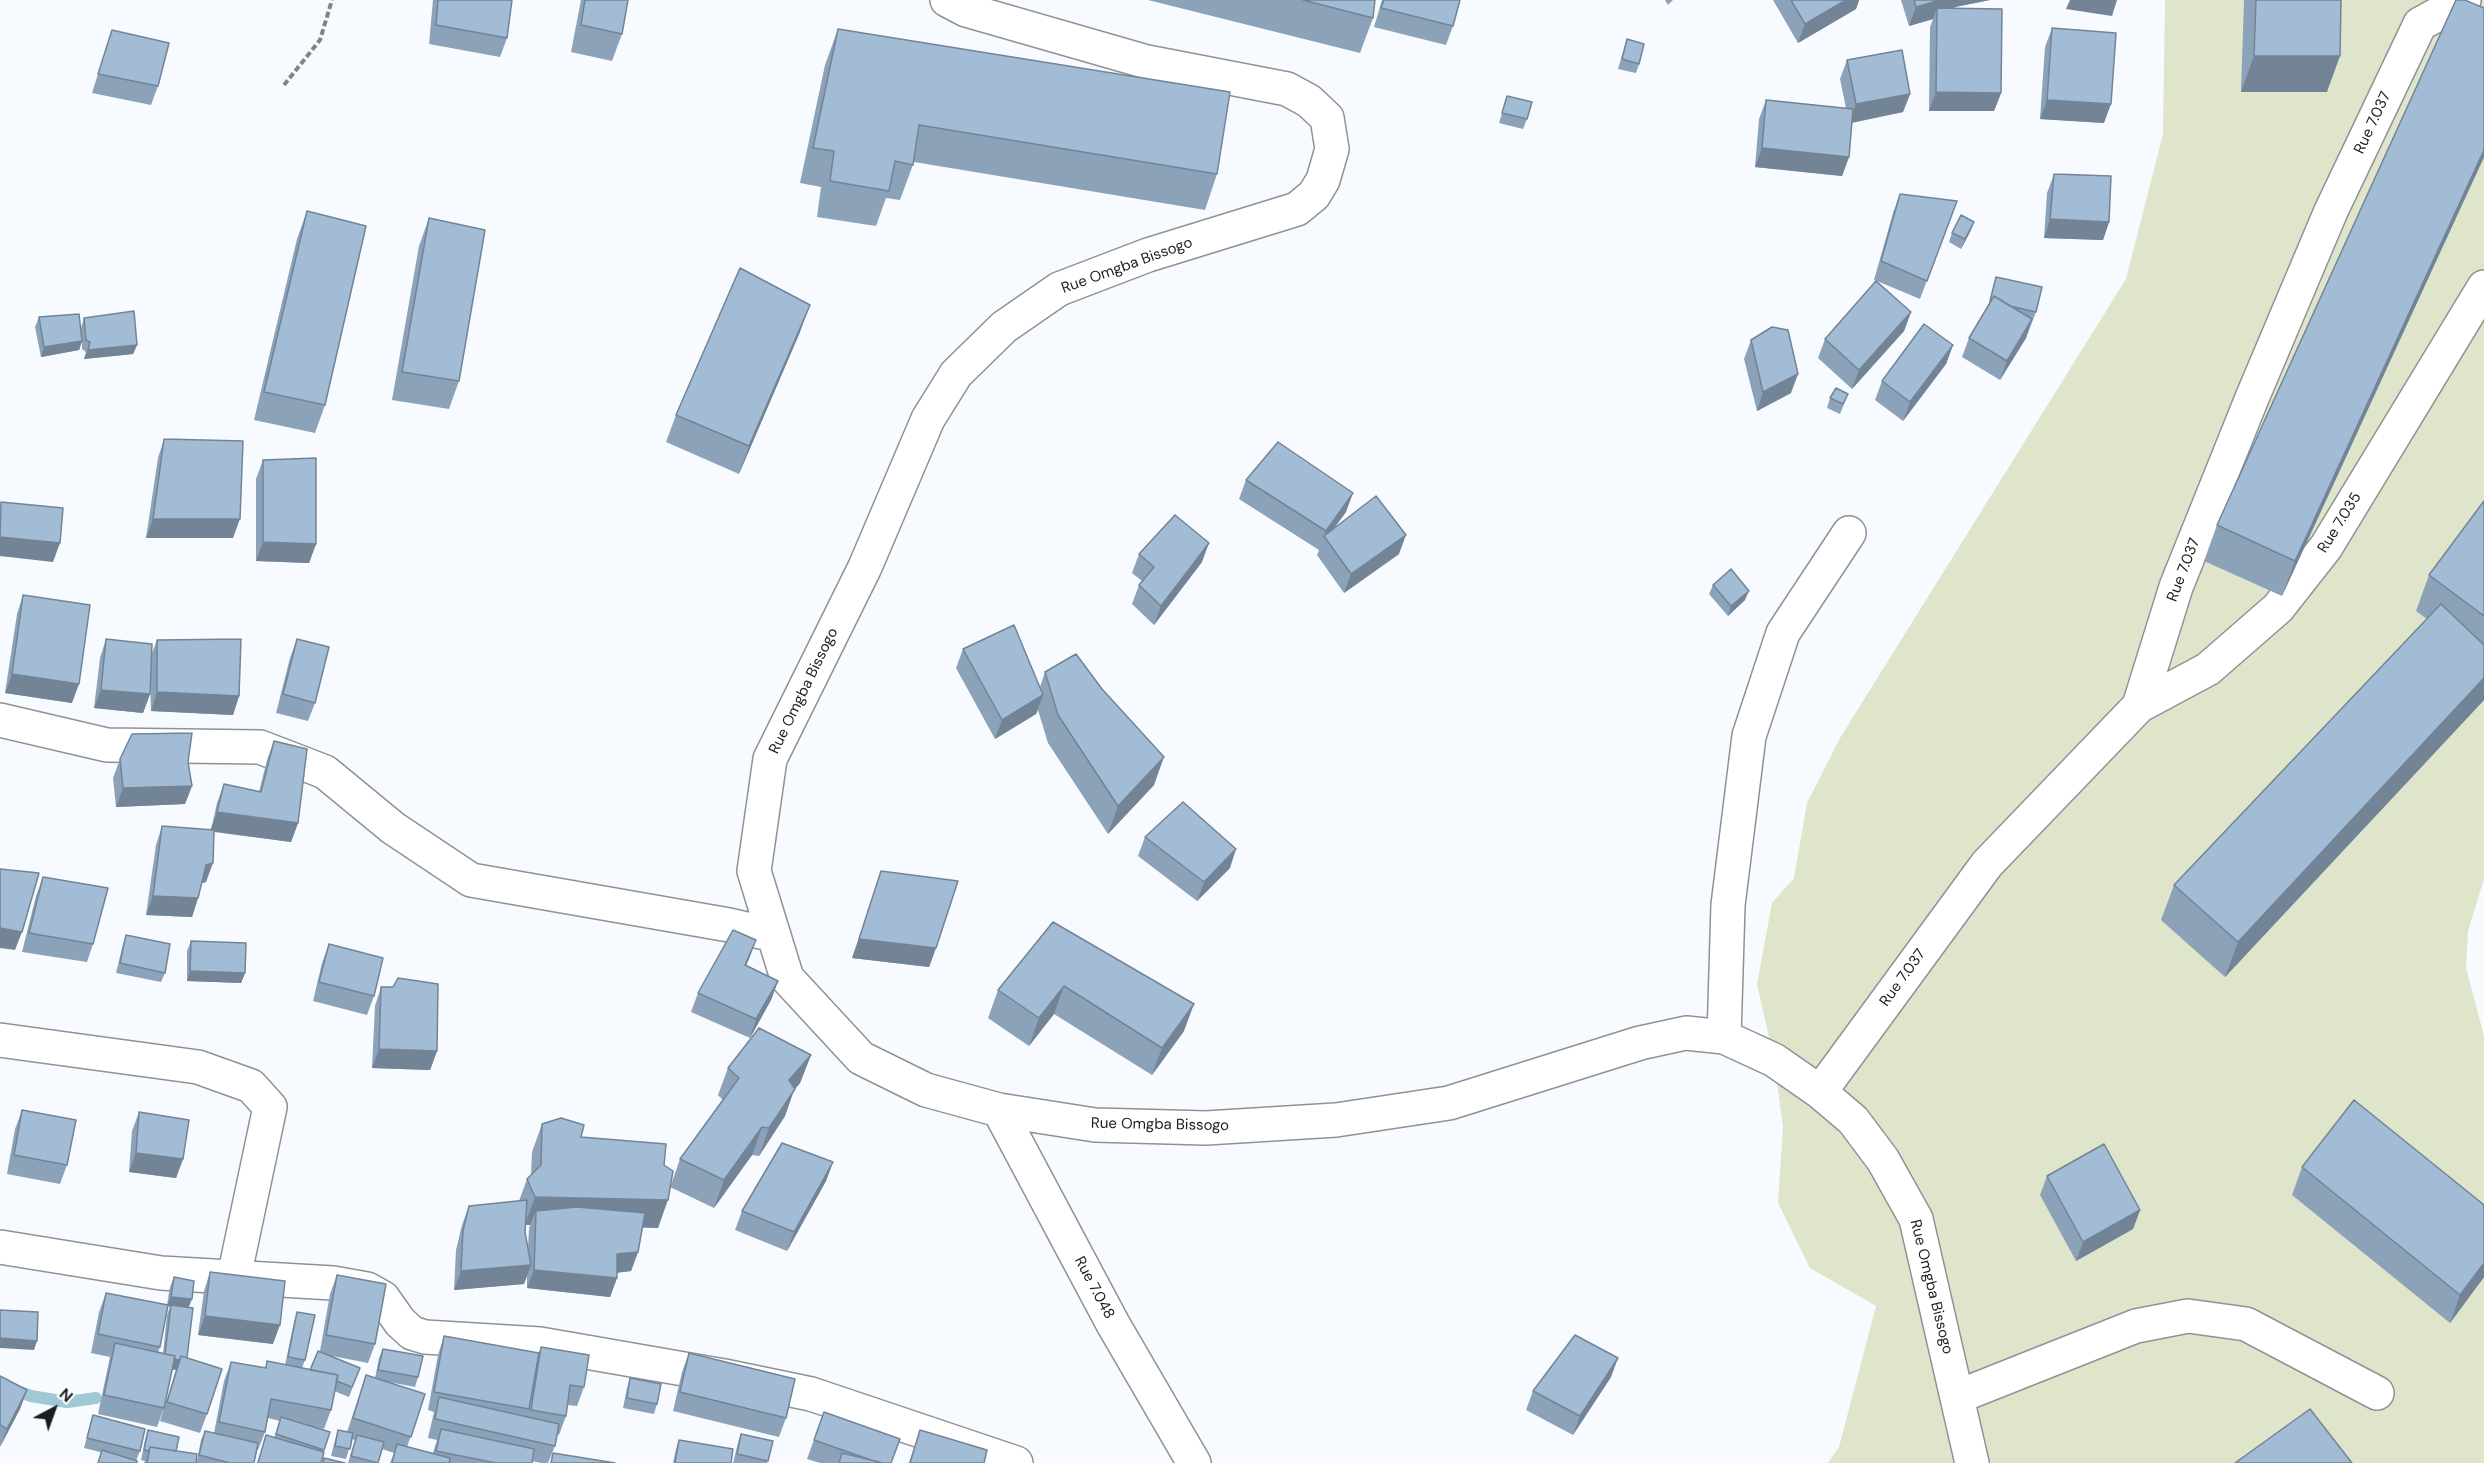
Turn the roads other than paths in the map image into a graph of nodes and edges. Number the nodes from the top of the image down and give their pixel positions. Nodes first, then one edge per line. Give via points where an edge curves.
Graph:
1 (947, 0) edge
2 (2466, 0) edge
3 (2484, 6) edge
4 (2484, 287) edge
5 (1849, 533) dead end
6 (2139, 706) junction
7 (0, 720) edge
8 (774, 935) junction
9 (1724, 1037) junction
10 (0, 1040) edge
11 (1820, 1092) junction
12 (999, 1110) junction
13 (0, 1247) edge
14 (234, 1277) junction
15 (2377, 1393) dead end
16 (1957, 1396) junction
17 (1016, 1463) edge
18 (1194, 1463) edge
19 (1972, 1463) edge

1 - 8 street, Rue Omgba Bissogo via 966,10 1147,62 1287,89 1309,101 1327,118 1332,149 1323,180 1298,210 1148,255 1059,289 1004,327 956,374 928,419 865,567 770,759 754,872
2 - 3 street, Rue 7.037
2 - 6 street, Rue 7.037 via 2420,24 2331,211 2176,587
4 - 6 street, Rue 7.035 via 2326,547 2278,608 2208,669
5 - 9 street via 1783,633 1749,736 1728,905
6 - 11 street, Rue 7.037 via 1987,864
7 - 8 street via 107,745 260,747 325,772 393,828 471,880
8 - 12 street, Rue Omgba Bissogo via 787,978 861,1058 926,1090
9 - 11 street, Rue Omgba Bissogo via 1774,1060
9 - 12 street, Rue Omgba Bissogo via 1686,1033 1640,1043 1449,1103 1336,1120 1206,1128 1095,1125
10 - 14 street via 198,1067 251,1086 270,1107
11 - 16 street, Rue Omgba Bissogo via 1853,1120 1883,1160 1916,1219
12 - 18 street, Rue 7.048 via 1113,1324
13 - 14 street via 161,1273
14 - 17 street via 366,1289 383,1298 412,1333 425,1337 540,1344 811,1394
15 - 16 street via 2246,1324 2188,1316 2136,1326
16 - 19 street, Rue Omgba Bissogo

